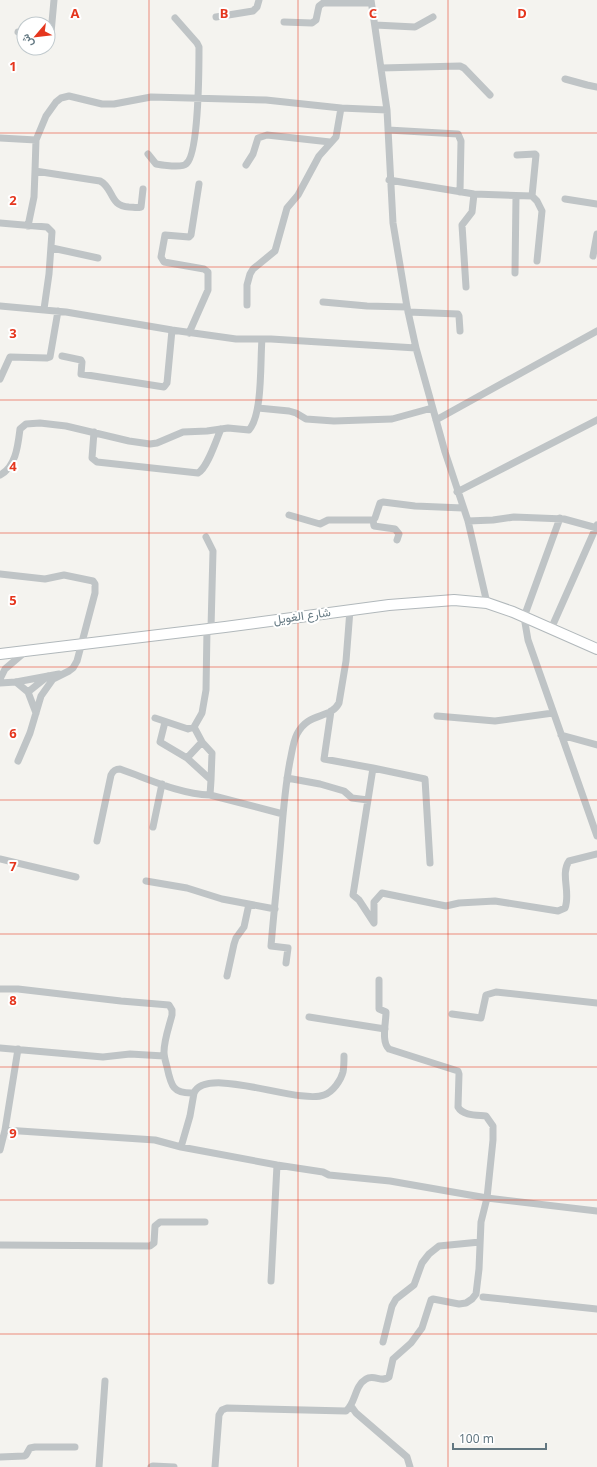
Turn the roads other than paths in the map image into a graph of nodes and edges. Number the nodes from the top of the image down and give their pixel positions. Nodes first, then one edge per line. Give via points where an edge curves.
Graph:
1 (54, 0) edge
2 (259, 0) edge
3 (371, 2) edge
4 (52, 16) edge
5 (216, 17) dead end
6 (433, 17) dead end
7 (175, 18) dead end
8 (284, 22) dead end
9 (375, 25) junction
10 (381, 68) junction
11 (565, 79) dead end
12 (597, 86) edge
13 (490, 95) dead end
14 (199, 98) junction
15 (341, 108) junction
16 (387, 110) junction
17 (388, 130) junction
18 (0, 138) edge
19 (36, 140) junction
20 (330, 142) junction
21 (148, 154) dead end
22 (517, 155) dead end
23 (246, 165) dead end
24 (35, 171) junction
25 (390, 180) junction
26 (199, 184) dead end
27 (143, 189) dead end
28 (460, 192) junction
29 (474, 194) junction
30 (516, 196) junction
31 (532, 196) junction
32 (565, 199) dead end
33 (597, 204) edge
34 (0, 223) edge
35 (28, 226) junction
36 (597, 234) edge
37 (52, 248) junction
38 (593, 256) dead end
39 (98, 258) dead end
40 (537, 261) dead end
41 (515, 273) dead end
42 (466, 287) dead end
43 (323, 302) dead end
44 (247, 305) dead end
45 (0, 306) edge
46 (44, 309) junction
47 (407, 309) junction
48 (58, 311) junction
49 (172, 330) junction
50 (460, 331) dead end
51 (597, 332) edge
52 (189, 333) junction
53 (262, 339) junction
54 (416, 348) junction
55 (62, 356) dead end
56 (0, 379) edge
57 (258, 408) junction
58 (432, 408) junction
59 (436, 420) junction
60 (597, 420) edge
61 (221, 429) junction
62 (94, 432) junction
63 (0, 475) edge
64 (457, 492) junction
65 (463, 508) junction
66 (289, 515) dead end
67 (560, 518) junction
68 (373, 520) junction
69 (468, 521) junction
70 (597, 527) edge
71 (206, 537) dead end
72 (397, 540) dead end
73 (0, 574) edge
74 (487, 603) junction
75 (350, 610) junction
76 (524, 617) junction
77 (551, 628) junction
78 (209, 629) junction
79 (81, 645) junction
80 (597, 649) edge
81 (26, 651) junction
82 (0, 654) edge
83 (65, 673) junction
84 (50, 675) junction
85 (0, 679) edge
86 (16, 682) junction
87 (0, 683) edge
88 (28, 692) junction
89 (331, 711) junction
90 (36, 713) junction
91 (553, 713) junction
92 (437, 716) dead end
93 (155, 718) dead end
94 (165, 722) junction
95 (194, 727) junction
96 (561, 735) junction
97 (202, 742) junction
98 (597, 745) edge
99 (187, 758) junction
100 (18, 761) dead end
101 (373, 768) junction
102 (287, 778) junction
103 (211, 780) junction
104 (162, 784) junction
105 (210, 795) junction
106 (368, 800) junction
107 (283, 814) junction
108 (153, 827) dead end
109 (597, 836) edge
110 (97, 841) dead end
111 (597, 854) edge
112 (0, 859) edge
113 (430, 863) dead end
114 (76, 877) dead end
115 (146, 881) dead end
116 (249, 904) junction
117 (275, 908) junction
118 (286, 963) dead end
119 (227, 976) dead end
120 (380, 980) dead end
121 (0, 989) edge
122 (597, 1003) edge
123 (452, 1014) dead end
124 (309, 1017) dead end
125 (385, 1029) junction
126 (0, 1048) edge
127 (18, 1049) junction
128 (164, 1056) junction
129 (344, 1056) dead end
130 (194, 1093) junction
131 (5, 1130) junction
132 (181, 1147) junction
133 (0, 1150) edge
134 (277, 1165) junction
135 (487, 1198) junction
136 (597, 1211) edge
137 (205, 1222) dead end
138 (480, 1242) junction
139 (0, 1245) edge
140 (271, 1281) dead end
141 (483, 1297) dead end
142 (597, 1309) edge
143 (383, 1342) dead end
144 (105, 1381) dead end
145 (351, 1406) junction
146 (76, 1447) dead end
147 (0, 1457) edge
148 (99, 1467) edge
149 (152, 1467) edge
150 (174, 1467) edge
151 (215, 1467) edge
152 (410, 1467) edge

1 - 4 street
2 - 5 street via 258,7 253,10
3 - 8 street via 323,3 319,6 316,20 312,24
3 - 9 street
6 - 9 street via 415,27
7 - 14 street via 199,47
9 - 10 street
10 - 13 street via 460,66
10 - 16 street
11 - 12 street
14 - 15 street via 266,100
14 - 19 street via 151,97 102,104 65,96 56,102 46,116
14 - 21 street via 192,155 187,164 156,164
15 - 16 street
15 - 20 street via 336,137
16 - 17 street
17 - 25 street
17 - 28 street via 458,134 461,141
18 - 19 street
19 - 24 street
20 - 23 street via 261,136
20 - 44 street via 317,158 298,195 287,208 275,251 250,274 247,284
22 - 31 street via 536,155
24 - 27 street via 100,181 122,207 141,207
24 - 35 street via 34,197
25 - 28 street
25 - 47 street via 393,223
26 - 52 street via 189,238 165,235 160,257 164,262 204,269 208,272 209,287
28 - 29 street
29 - 30 street
29 - 42 street via 472,212 462,225
30 - 31 street
30 - 41 street
31 - 40 street via 542,211
32 - 33 street
34 - 35 street
35 - 37 street via 50,229
36 - 38 street
37 - 39 street
37 - 46 street
43 - 47 street
45 - 46 street
46 - 48 street
47 - 50 street via 458,314
47 - 54 street
48 - 49 street
48 - 56 street via 50,357 12,356 8,358
49 - 52 street
49 - 55 street via 167,383 164,387 81,374 81,360
51 - 59 street
52 - 53 street via 236,339
53 - 54 street
53 - 57 street
54 - 58 street
57 - 58 street via 290,411 306,419 334,421 392,419
57 - 61 street via 249,430
58 - 59 street
59 - 64 street
60 - 64 street
61 - 62 street via 184,432 152,444
61 - 62 street via 205,466 198,473 97,462 92,458
62 - 63 street via 40,423 24,425 20,429 11,465
64 - 65 street
65 - 68 street via 383,502 378,505
65 - 69 street
66 - 68 street via 320,524 328,520
67 - 69 street via 514,517
67 - 70 street
67 - 76 street
68 - 72 street via 374,526 395,529 399,534
69 - 74 street
70 - 77 street
71 - 78 street via 213,551
73 - 79 street via 45,579 64,575 94,582 95,593
74 - 75 street, شارع الغويل via 454,600
74 - 76 street, شارع الغويل
75 - 78 street, شارع الغويل
75 - 89 street via 346,661 339,703
76 - 77 street, شارع الغويل
76 - 91 street via 528,640
77 - 80 street, شارع الغويل
78 - 79 street, شارع الغويل
78 - 95 street via 206,690 202,713
79 - 81 street, شارع الغويل
79 - 83 street via 73,668
81 - 82 street, شارع الغويل
81 - 85 street via 5,669
83 - 84 street
83 - 90 street via 53,679 46,688
84 - 86 street
84 - 88 street
86 - 87 street
86 - 88 street
88 - 90 street
89 - 101 street via 324,760
89 - 102 street via 316,716 301,727 296,736
90 - 100 street
91 - 92 street via 495,721
91 - 96 street
93 - 94 street
94 - 95 street via 188,729
94 - 99 street via 160,742
95 - 97 street
96 - 98 street
96 - 109 street
97 - 99 street
97 - 103 street via 212,753
99 - 103 street
101 - 106 street
101 - 113 street via 425,779
102 - 106 street via 320,784 344,791 352,798
102 - 107 street
103 - 105 street
104 - 105 street via 190,793
104 - 108 street
104 - 110 street via 120,769 114,770 110,775
105 - 107 street
106 - 111 street via 353,895 374,923 374,902 382,893 446,906 495,900 558,911 565,908 567,903 565,875 569,860
107 - 117 street
112 - 114 street
115 - 116 street via 187,888
116 - 117 street
116 - 119 street via 244,927 234,944
117 - 118 street via 271,946 288,948
120 - 125 street via 378,1009 386,1012
121 - 128 street via 169,1005 172,1015
122 - 123 street via 496,992 486,995 481,1018
124 - 125 street
125 - 135 street via 385,1044 389,1049 458,1072 460,1111 486,1116 489,1119 493,1126 493,1140
126 - 127 street
127 - 128 street via 103,1057 130,1054
127 - 131 street
128 - 130 street via 174,1088 184,1093
129 - 130 street via 343,1071 336,1085 325,1095 309,1097 232,1084 210,1083 199,1086
130 - 132 street
131 - 132 street via 155,1140
131 - 133 street
132 - 134 street
134 - 135 street
134 - 140 street
135 - 136 street
135 - 138 street via 481,1222
137 - 139 street via 160,1222 155,1226 154,1241 150,1246
138 - 143 street via 439,1246 428,1254 414,1285 396,1299 392,1306
138 - 145 street via 476,1294 466,1303 459,1304 430,1300 422,1328 411,1343 393,1359 389,1377 384,1380 371,1377 364,1380
141 - 142 street
144 - 148 street
145 - 151 street via 346,1411 227,1408 222,1410 219,1415
145 - 152 street via 407,1457
146 - 147 street via 35,1447 30,1448 24,1456
149 - 150 street

